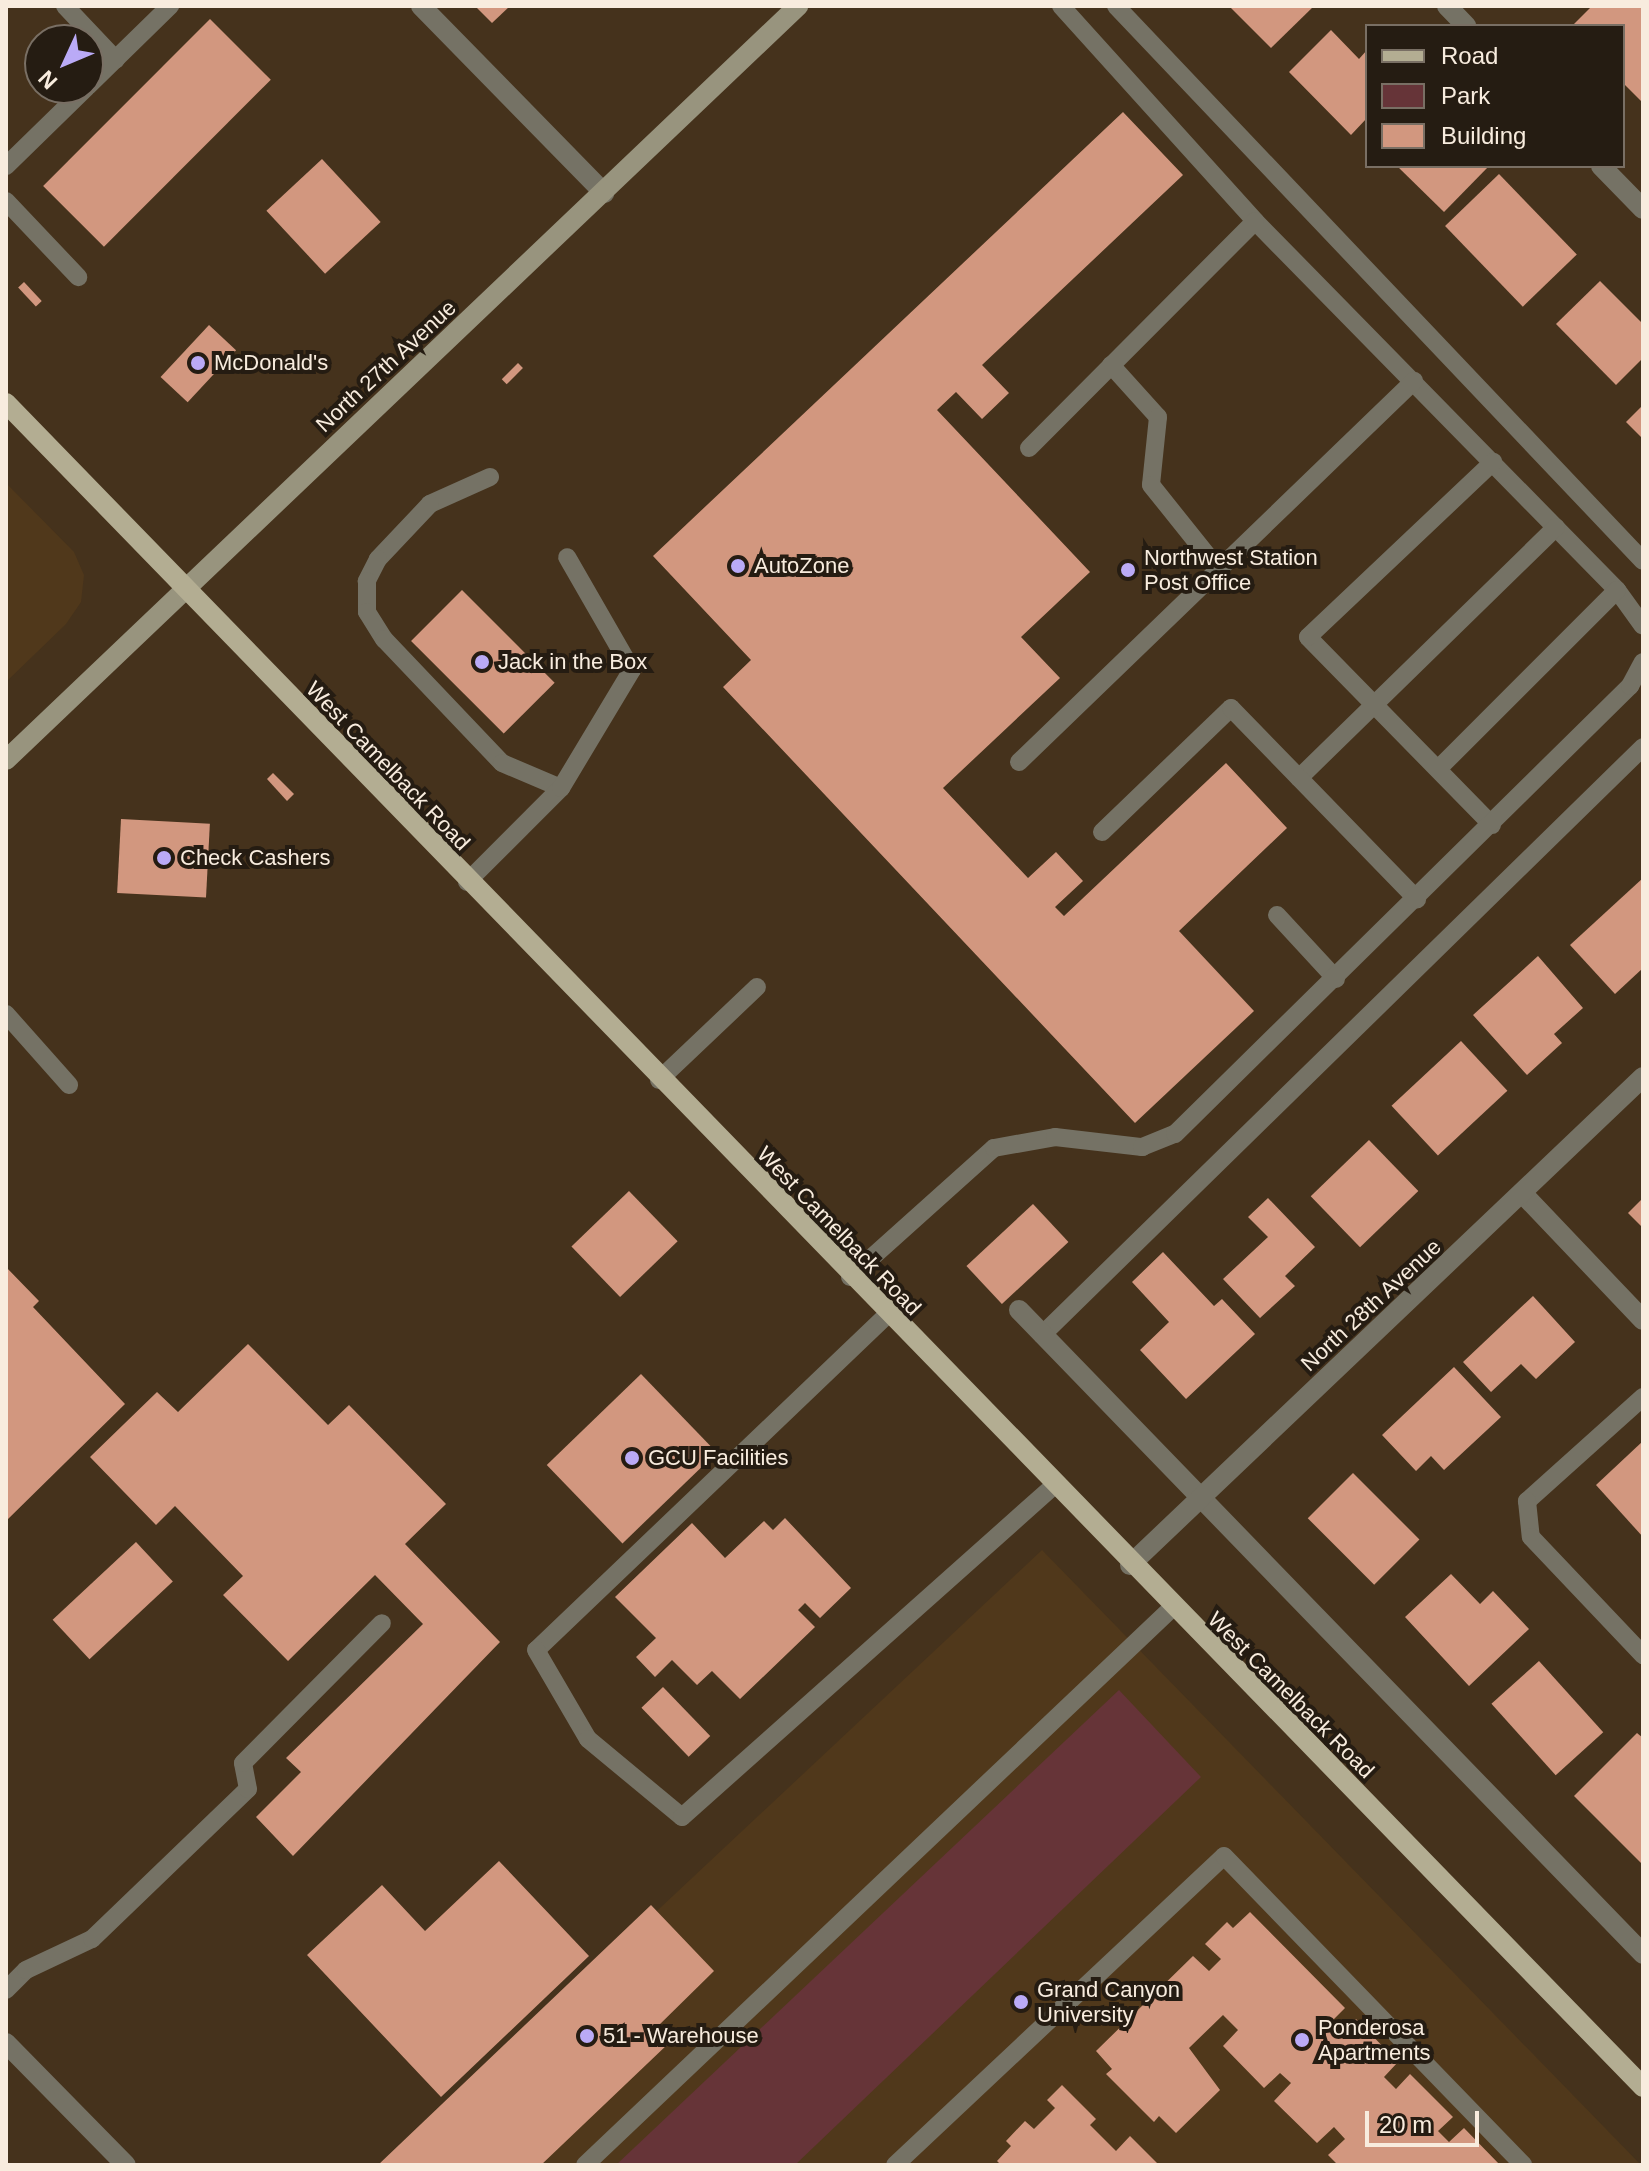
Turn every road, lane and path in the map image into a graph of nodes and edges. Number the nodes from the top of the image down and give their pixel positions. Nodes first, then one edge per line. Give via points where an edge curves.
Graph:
1 (65, 6) edge
2 (170, 6) edge
3 (421, 6) edge
4 (798, 6) edge
5 (1061, 6) edge
6 (1116, 6) edge
7 (1447, 6) edge
8 (1464, 24) edge
9 (116, 60) junction
10 (104, 71) edge
11 (70, 104) edge
12 (6, 166) edge
13 (1603, 168) edge
14 (604, 193) junction
15 (6, 201) edge
16 (1643, 209) edge
17 (1255, 221) junction
18 (78, 277) dead end
19 (1111, 365) junction
20 (1414, 381) junction
21 (6, 403) edge
22 (1029, 448) dead end
23 (1493, 462) junction
24 (490, 477) dead end
25 (1556, 527) junction
26 (567, 557) dead end
27 (1643, 561) edge
28 (1219, 570) junction
29 (183, 589) junction
30 (1617, 590) junction
31 (1643, 626) edge
32 (1643, 662) edge
33 (1375, 705) junction
34 (1643, 747) edge
35 (6, 760) edge
36 (1019, 762) dead end
37 (1438, 769) junction
38 (1299, 778) junction
39 (561, 788) junction
40 (1492, 825) junction
41 (1102, 832) dead end
42 (467, 882) junction
43 (1417, 899) junction
44 (1277, 915) dead end
45 (1336, 979) junction
46 (757, 987) dead end
47 (6, 1014) edge
48 (1643, 1077) edge
49 (659, 1080) junction
50 (69, 1085) dead end
51 (1523, 1194) junction
52 (850, 1277) junction
53 (1019, 1310) dead end
54 (887, 1315) junction
55 (1643, 1320) edge
56 (1042, 1335) junction
57 (1643, 1397) edge
58 (1053, 1486) junction
59 (1200, 1499) junction
60 (1130, 1565) junction
61 (1172, 1608) junction
62 (382, 1623) dead end
63 (1643, 1655) edge
64 (1643, 1954) edge
65 (6, 1990) edge
66 (6, 2043) edge
67 (1643, 2087) edge
68 (911, 2151) junction
69 (126, 2165) edge
70 (585, 2165) edge
71 (895, 2165) edge
72 (924, 2165) edge
73 (1523, 2165) edge

1 - 9 lane
2 - 9 lane
3 - 14 street
4 - 14 main road, North 27th Avenue
5 - 17 lane
6 - 27 lane
7 - 8 street
9 - 10 lane
11 - 12 lane
13 - 16 street
14 - 29 main road, North 27th Avenue
15 - 18 lane
17 - 19 lane
17 - 20 lane
19 - 22 lane
19 - 28 lane via 1158,417 1151,485
20 - 23 lane
20 - 28 lane
21 - 29 main road, West Camelback Road
23 - 25 lane
23 - 33 lane via 1308,637
24 - 39 lane via 430,504 378,559 367,581 367,612 384,639 502,763
25 - 30 lane
25 - 33 lane
26 - 39 lane via 632,670
28 - 36 lane
29 - 35 main road, North 27th Avenue
29 - 42 main road, West Camelback Road
30 - 31 lane
30 - 37 lane
32 - 40 lane via 1630,686
33 - 37 lane
33 - 38 lane
34 - 56 lane
37 - 40 lane
38 - 41 lane via 1231,708
38 - 43 lane
39 - 42 lane
40 - 43 lane
42 - 49 main road, West Camelback Road
43 - 45 lane
44 - 45 lane
45 - 52 lane via 1205,1110 1160,1144 1122,1147 1055,1137 994,1148
46 - 49 lane
47 - 50 lane
48 - 51 street, North 28th Avenue
49 - 52 main road, West Camelback Road
51 - 55 street
51 - 59 street, North 28th Avenue
52 - 54 main road, West Camelback Road
53 - 56 street
54 - 58 main road, West Camelback Road
54 - 58 lane via 536,1650 588,1739 682,1817
56 - 59 street
57 - 63 lane via 1527,1501 1531,1537
58 - 60 main road, West Camelback Road
59 - 60 street, North 28th Avenue
59 - 64 street
60 - 61 main road, West Camelback Road
61 - 67 main road, West Camelback Road
61 - 70 lane
62 - 65 lane via 243,1763 248,1789 92,1939 26,1970
66 - 69 street
68 - 71 lane
68 - 72 lane
68 - 73 lane via 1224,1856

